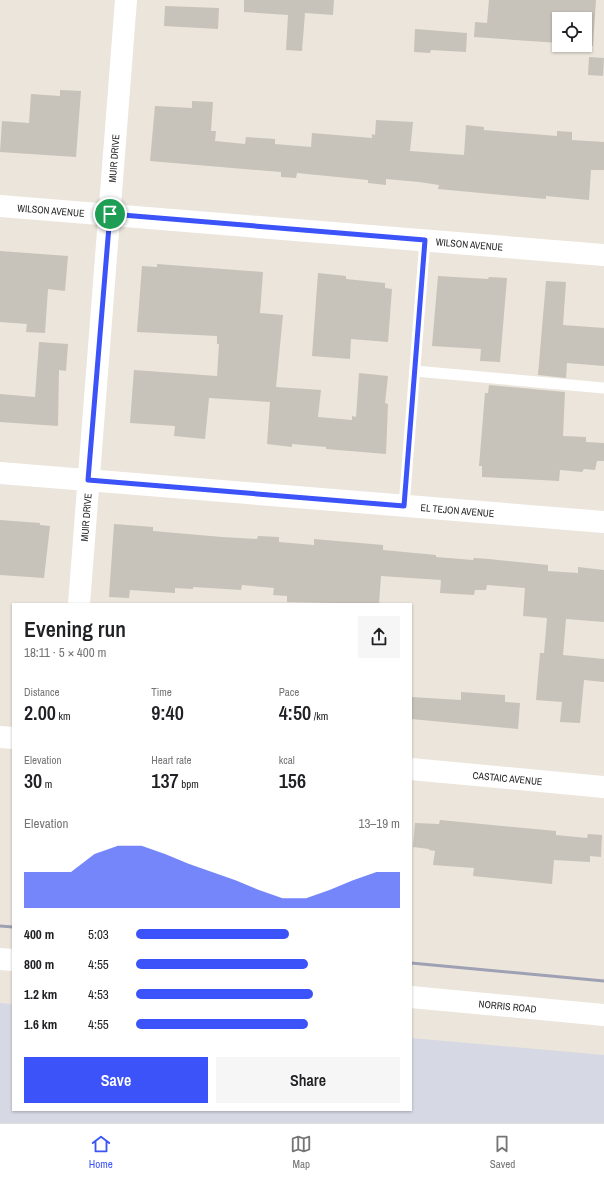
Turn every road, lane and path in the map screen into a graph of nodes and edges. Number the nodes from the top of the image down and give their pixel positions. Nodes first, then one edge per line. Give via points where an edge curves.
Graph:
1 (126, 0) edge
2 (0, 206) edge
3 (110, 214) junction
4 (425, 240) junction
5 (604, 255) edge
6 (415, 371) junction
7 (604, 388) edge
8 (0, 473) edge
9 (88, 480) junction
10 (404, 506) junction
11 (604, 522) edge
12 (79, 603) edge
13 (0, 737) edge
14 (12, 738) edge
15 (412, 769) edge
16 (604, 787) edge
17 (0, 959) edge
18 (12, 960) edge
19 (412, 997) edge
20 (604, 1015) edge

1 - 3 street, MUIR DRIVE
2 - 3 street, WILSON AVENUE
3 - 4 street, WILSON AVENUE
3 - 9 street, MUIR DRIVE
4 - 5 street, WILSON AVENUE
4 - 6 lane
6 - 7 lane
6 - 10 lane
8 - 9 street, EL TEJON AVENUE
9 - 10 street, EL TEJON AVENUE
9 - 12 street, MUIR DRIVE
10 - 11 street, EL TEJON AVENUE
13 - 14 street
15 - 16 street, CASTAIC AVENUE
17 - 18 street
19 - 20 street, NORRIS ROAD

